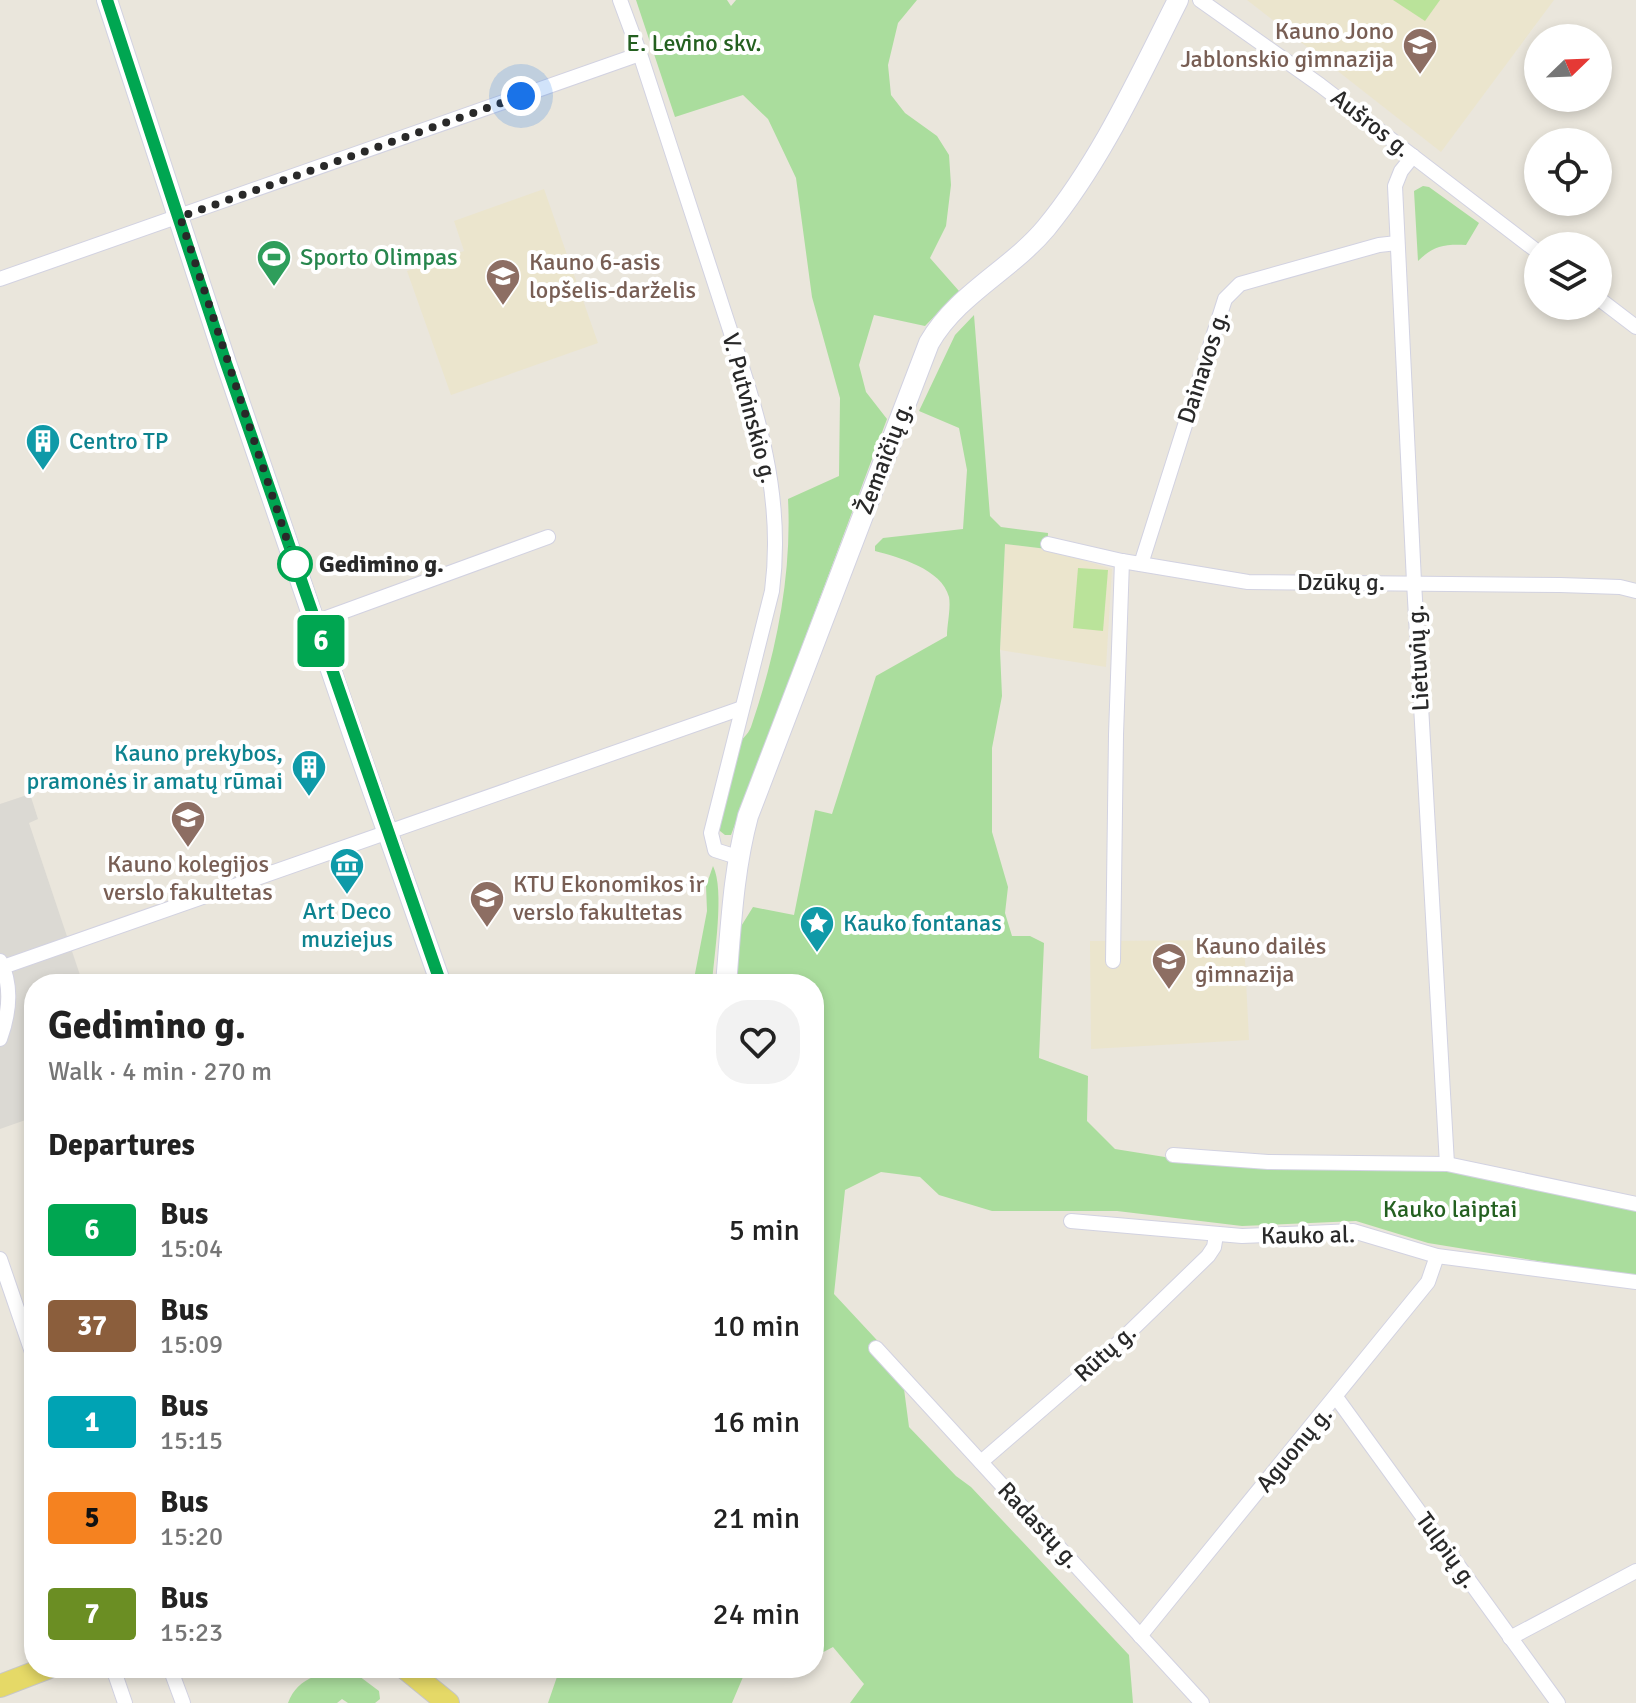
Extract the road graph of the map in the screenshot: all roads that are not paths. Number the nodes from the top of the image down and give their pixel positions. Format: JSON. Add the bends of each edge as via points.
{"nodes":[{"id":1,"x":107,"y":0,"type":"edge"},
{"id":2,"x":620,"y":0,"type":"edge"},
{"id":3,"x":1178,"y":0,"type":"edge"},
{"id":4,"x":1200,"y":0,"type":"edge"},
{"id":5,"x":640,"y":54,"type":"junction"},
{"id":6,"x":1413,"y":156,"type":"junction"},
{"id":7,"x":180,"y":217,"type":"junction"},
{"id":8,"x":1524,"y":241,"type":"edge"},
{"id":9,"x":1397,"y":243,"type":"junction"},
{"id":10,"x":0,"y":279,"type":"edge"},
{"id":11,"x":1612,"y":309,"type":"edge"},
{"id":12,"x":1636,"y":327,"type":"edge"},
{"id":13,"x":548,"y":537,"type":"dead end"},
{"id":14,"x":1048,"y":544,"type":"dead end"},
{"id":15,"x":1122,"y":561,"type":"junction"},
{"id":16,"x":1141,"y":564,"type":"junction"},
{"id":17,"x":1414,"y":582,"type":"junction"},
{"id":18,"x":1636,"y":591,"type":"edge"},
{"id":19,"x":315,"y":622,"type":"junction"},
{"id":20,"x":742,"y":708,"type":"junction"},
{"id":21,"x":388,"y":833,"type":"junction"},
{"id":22,"x":737,"y":857,"type":"junction"},
{"id":23,"x":1113,"y":961,"type":"dead end"},
{"id":24,"x":2,"y":964,"type":"edge"},
{"id":25,"x":437,"y":974,"type":"edge"},
{"id":26,"x":727,"y":974,"type":"edge"},
{"id":27,"x":0,"y":1039,"type":"edge"},
{"id":28,"x":1173,"y":1155,"type":"dead end"},
{"id":29,"x":1447,"y":1164,"type":"junction"},
{"id":30,"x":1636,"y":1204,"type":"edge"},
{"id":31,"x":1071,"y":1221,"type":"dead end"},
{"id":32,"x":1216,"y":1235,"type":"junction"},
{"id":33,"x":1437,"y":1256,"type":"junction"},
{"id":34,"x":0,"y":1259,"type":"edge"},
{"id":35,"x":1636,"y":1282,"type":"edge"},
{"id":36,"x":24,"y":1329,"type":"edge"},
{"id":37,"x":876,"y":1348,"type":"dead end"},
{"id":38,"x":1336,"y":1397,"type":"junction"},
{"id":39,"x":981,"y":1462,"type":"junction"},
{"id":40,"x":1636,"y":1571,"type":"edge"},
{"id":41,"x":1140,"y":1636,"type":"junction"},
{"id":42,"x":1510,"y":1638,"type":"junction"},
{"id":43,"x":24,"y":1677,"type":"edge"},
{"id":44,"x":116,"y":1678,"type":"edge"},
{"id":45,"x":174,"y":1678,"type":"edge"},
{"id":46,"x":417,"y":1678,"type":"edge"},
{"id":47,"x":0,"y":1686,"type":"edge"},
{"id":48,"x":125,"y":1703,"type":"edge"},
{"id":49,"x":183,"y":1703,"type":"edge"},
{"id":50,"x":448,"y":1703,"type":"edge"},
{"id":51,"x":1202,"y":1703,"type":"edge"},
{"id":52,"x":1558,"y":1703,"type":"edge"}],
"edges":[{"from":1,"to":7,"type":"street"},
{"from":2,"to":5,"type":"street","name":"V. Putvinskio g."},
{"from":3,"to":22,"type":"street","name":"Žemaičių g.","via":[[1073,193],[1043,231],[955,308],[929,343],[748,816]]},
{"from":4,"to":6,"type":"street","name":"Aušros g."},
{"from":5,"to":7,"type":"street"},
{"from":5,"to":20,"type":"street","name":"V. Putvinskio g.","via":[[768,458],[777,554]]},
{"from":6,"to":8,"type":"street","name":"Aušros g."},
{"from":6,"to":9,"type":"street","name":"Lietuvių g.","via":[[1395,186]]},
{"from":7,"to":10,"type":"street"},
{"from":7,"to":19,"type":"street"},
{"from":9,"to":16,"type":"street","name":"Dainavos g.","via":[[1232,290],[1207,352]]},
{"from":9,"to":17,"type":"street","name":"Lietuvių g."},
{"from":11,"to":12,"type":"street"},
{"from":13,"to":19,"type":"street"},
{"from":14,"to":15,"type":"street","name":"Dzūkų g."},
{"from":15,"to":16,"type":"street","name":"Dzūkų g."},
{"from":15,"to":23,"type":"street"},
{"from":16,"to":17,"type":"street","name":"Dzūkų g.","via":[[1248,582]]},
{"from":17,"to":18,"type":"street","name":"Dzūkų g."},
{"from":17,"to":29,"type":"street","name":"Lietuvių g."},
{"from":19,"to":21,"type":"street"},
{"from":20,"to":21,"type":"street"},
{"from":20,"to":22,"type":"street","name":"V. Putvinskio g.","via":[[711,833],[715,850]]},
{"from":21,"to":24,"type":"street"},
{"from":21,"to":25,"type":"street"},
{"from":22,"to":26,"type":"street","name":"Žemaičių g."},
{"from":24,"to":27,"type":"street","via":[[8,1003]]},
{"from":28,"to":29,"type":"street"},
{"from":29,"to":30,"type":"street"},
{"from":31,"to":32,"type":"street","name":"Kauko al."},
{"from":32,"to":33,"type":"street","name":"Kauko al.","via":[[1353,1231]]},
{"from":32,"to":39,"type":"street","name":"Rūtų g.","via":[[1208,1256]]},
{"from":33,"to":35,"type":"street","name":"Kauko al."},
{"from":33,"to":38,"type":"street","name":"Aguonų g.","via":[[1428,1282]]},
{"from":34,"to":36,"type":"street"},
{"from":37,"to":39,"type":"street","name":"Radastų g."},
{"from":38,"to":41,"type":"street","name":"Aguonų g."},
{"from":38,"to":42,"type":"street","name":"Tulpių g."},
{"from":39,"to":41,"type":"street","name":"Radastų g."},
{"from":40,"to":42,"type":"street"},
{"from":41,"to":51,"type":"street","name":"Radastų g."},
{"from":42,"to":52,"type":"street","name":"Tulpių g."},
{"from":43,"to":47,"type":"main road"},
{"from":44,"to":48,"type":"street"},
{"from":45,"to":49,"type":"street"},
{"from":46,"to":50,"type":"main road"}]}
